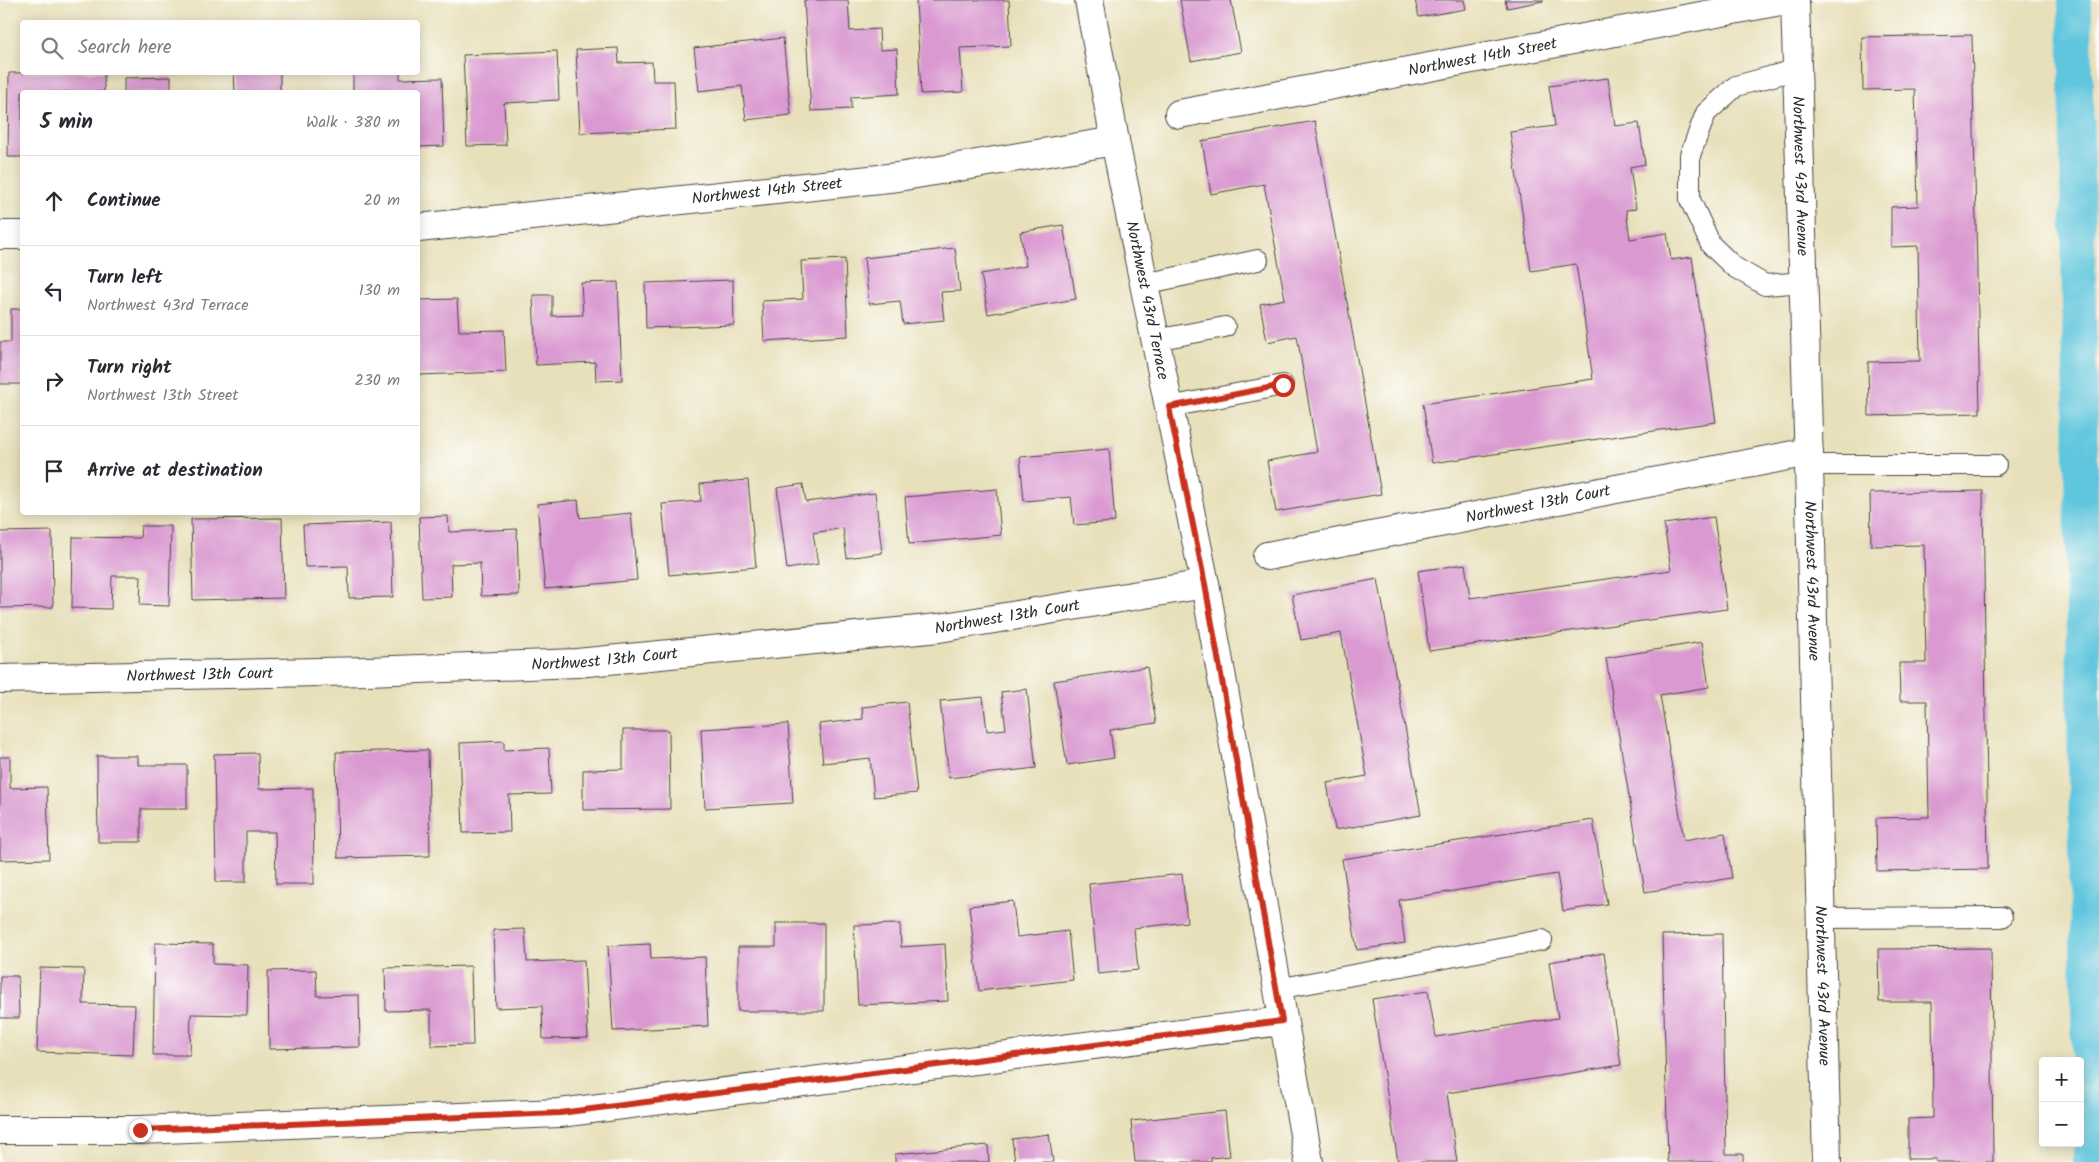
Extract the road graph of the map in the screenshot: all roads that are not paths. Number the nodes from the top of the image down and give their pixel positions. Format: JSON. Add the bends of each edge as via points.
{"nodes":[{"id":1,"x":1089,"y":0,"type":"edge"},
{"id":2,"x":1786,"y":0,"type":"edge"},
{"id":3,"x":1795,"y":0,"type":"edge"},
{"id":4,"x":1798,"y":70,"type":"junction"},
{"id":5,"x":1179,"y":114,"type":"dead end"},
{"id":6,"x":1114,"y":140,"type":"junction"},
{"id":7,"x":420,"y":228,"type":"edge"},
{"id":8,"x":0,"y":235,"type":"edge"},
{"id":9,"x":20,"y":235,"type":"edge"},
{"id":10,"x":1258,"y":260,"type":"dead end"},
{"id":11,"x":1804,"y":282,"type":"junction"},
{"id":12,"x":1144,"y":284,"type":"junction"},
{"id":13,"x":1225,"y":327,"type":"dead end"},
{"id":14,"x":1155,"y":340,"type":"junction"},
{"id":15,"x":1283,"y":385,"type":"dead end"},
{"id":16,"x":1169,"y":407,"type":"junction"},
{"id":17,"x":1809,"y":459,"type":"junction"},
{"id":18,"x":1996,"y":465,"type":"dead end"},
{"id":19,"x":1267,"y":556,"type":"dead end"},
{"id":20,"x":1205,"y":584,"type":"junction"},
{"id":21,"x":0,"y":679,"type":"edge"},
{"id":22,"x":2002,"y":917,"type":"dead end"},
{"id":23,"x":1821,"y":918,"type":"junction"},
{"id":24,"x":1542,"y":940,"type":"dead end"},
{"id":25,"x":1277,"y":990,"type":"junction"},
{"id":26,"x":1282,"y":1021,"type":"junction"},
{"id":27,"x":0,"y":1130,"type":"edge"},
{"id":28,"x":1309,"y":1162,"type":"edge"},
{"id":29,"x":1827,"y":1162,"type":"edge"}],
"edges":[{"from":1,"to":6,"type":"street","name":"Northwest 43rd Terrace"},
{"from":2,"to":5,"type":"street","name":"Northwest 14th Street"},
{"from":3,"to":4,"type":"street","name":"Northwest 43rd Avenue"},
{"from":4,"to":11,"type":"street","name":"Northwest 43rd Avenue"},
{"from":4,"to":11,"type":"lane","via":[[1736,86],[1706,113],[1690,155],[1690,200],[1711,245],[1734,268],[1765,285]]},
{"from":6,"to":7,"type":"street","name":"Northwest 14th Street","via":[[898,177]]},
{"from":6,"to":12,"type":"street","name":"Northwest 43rd Terrace"},
{"from":8,"to":9,"type":"street"},
{"from":10,"to":12,"type":"lane"},
{"from":11,"to":17,"type":"street","name":"Northwest 43rd Avenue"},
{"from":12,"to":14,"type":"street","name":"Northwest 43rd Terrace"},
{"from":13,"to":14,"type":"lane"},
{"from":14,"to":16,"type":"street","name":"Northwest 43rd Terrace"},
{"from":15,"to":16,"type":"lane"},
{"from":16,"to":20,"type":"street","name":"Northwest 43rd Terrace"},
{"from":17,"to":18,"type":"lane"},
{"from":17,"to":19,"type":"street","name":"Northwest 13th Court"},
{"from":17,"to":23,"type":"street","name":"Northwest 43rd Avenue"},
{"from":20,"to":21,"type":"street","name":"Northwest 13th Court","via":[[939,628],[577,663]]},
{"from":20,"to":25,"type":"street","name":"Northwest 43rd Terrace"},
{"from":22,"to":23,"type":"lane"},
{"from":23,"to":29,"type":"street","name":"Northwest 43rd Avenue"},
{"from":24,"to":25,"type":"lane"},
{"from":25,"to":26,"type":"street","name":"Northwest 43rd Terrace"},
{"from":26,"to":27,"type":"street","via":[[560,1113],[140,1130]]},
{"from":26,"to":28,"type":"street","name":"Northwest 43rd Terrace"}]}
